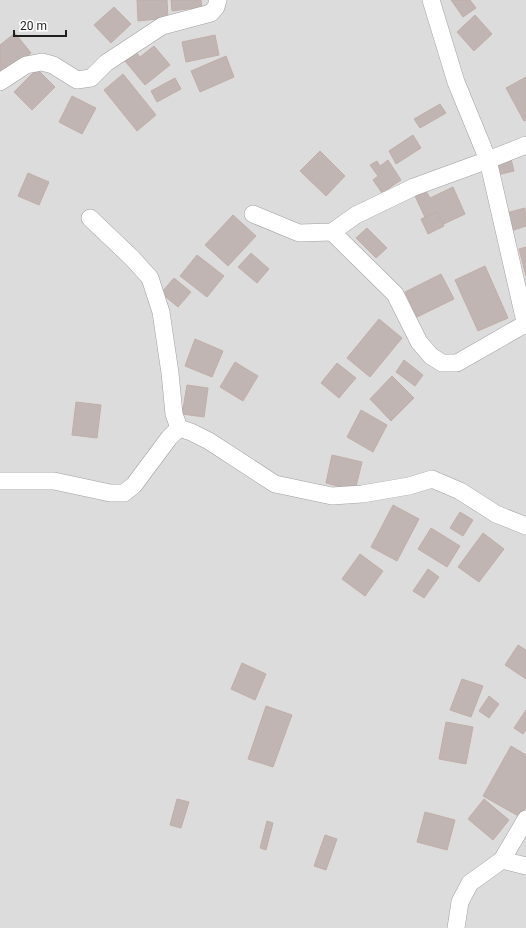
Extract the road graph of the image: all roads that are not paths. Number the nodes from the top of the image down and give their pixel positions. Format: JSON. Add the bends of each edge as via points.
{"nodes":[{"id":1,"x":218,"y":0,"type":"edge"},
{"id":2,"x":431,"y":0,"type":"edge"},
{"id":3,"x":0,"y":82,"type":"edge"},
{"id":4,"x":526,"y":145,"type":"edge"},
{"id":5,"x":488,"y":160,"type":"junction"},
{"id":6,"x":253,"y":214,"type":"dead end"},
{"id":7,"x":90,"y":218,"type":"dead end"},
{"id":8,"x":332,"y":232,"type":"junction"},
{"id":9,"x":525,"y":325,"type":"edge"},
{"id":10,"x":178,"y":428,"type":"junction"},
{"id":11,"x":0,"y":481,"type":"edge"},
{"id":12,"x":526,"y":526,"type":"edge"},
{"id":13,"x":526,"y":819,"type":"edge"},
{"id":14,"x":502,"y":860,"type":"junction"},
{"id":15,"x":526,"y":866,"type":"edge"},
{"id":16,"x":456,"y":928,"type":"edge"}],
"edges":[{"from":1,"to":3,"type":"street","via":[[211,13],[162,26],[106,63],[91,78],[77,80],[53,65],[42,62],[26,65]]},
{"from":2,"to":5,"type":"street","via":[[456,82]]},
{"from":4,"to":5,"type":"street"},
{"from":5,"to":8,"type":"street","via":[[414,187],[356,215]]},
{"from":5,"to":9,"type":"street"},
{"from":6,"to":8,"type":"street","via":[[299,233]]},
{"from":7,"to":10,"type":"street","via":[[150,278],[161,312]]},
{"from":8,"to":9,"type":"street","via":[[395,294],[419,342],[431,356],[442,362],[457,363]]},
{"from":10,"to":11,"type":"street","via":[[134,485],[124,493],[110,493],[54,481]]},
{"from":10,"to":12,"type":"street","via":[[209,441],[275,484],[332,496],[362,494],[409,486],[432,479],[460,491],[496,514]]},
{"from":13,"to":14,"type":"street"},
{"from":14,"to":15,"type":"street"},
{"from":14,"to":16,"type":"street","via":[[470,883],[460,902]]}]}
